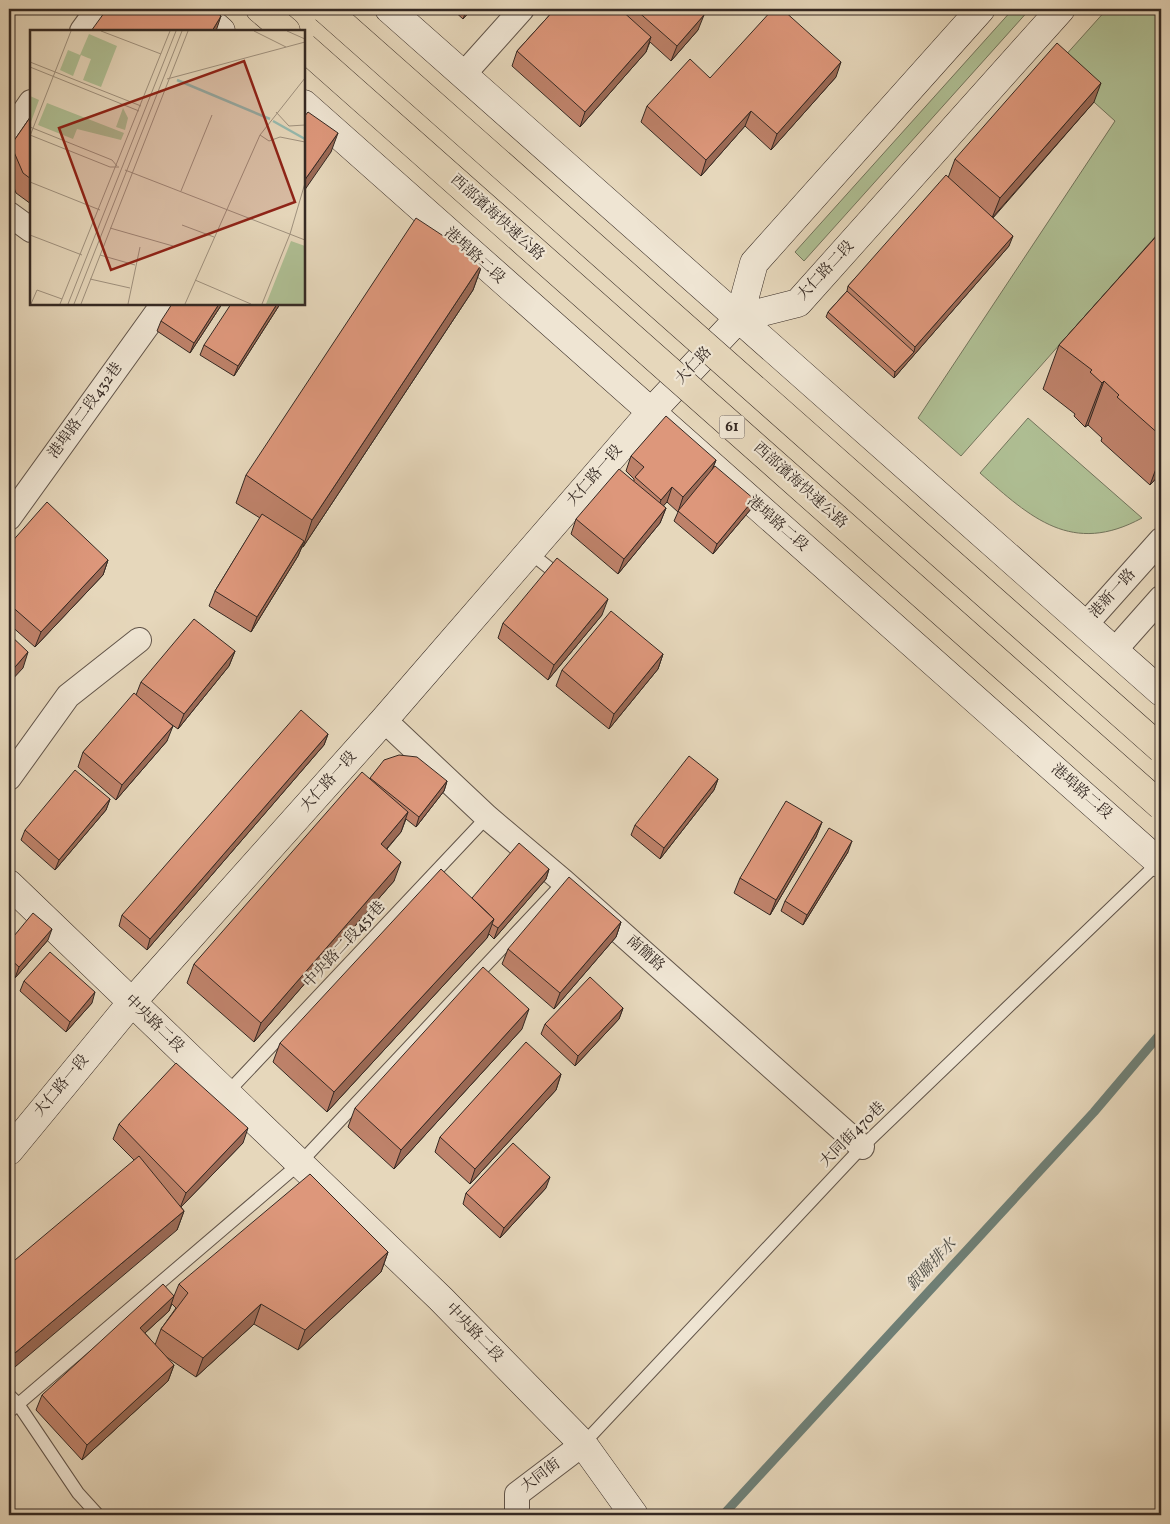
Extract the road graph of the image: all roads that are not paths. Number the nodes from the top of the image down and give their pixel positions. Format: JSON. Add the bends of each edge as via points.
{"nodes":[{"id":1,"x":98,"y":9,"type":"edge"},
{"id":2,"x":196,"y":9,"type":"edge"},
{"id":3,"x":260,"y":9,"type":"edge"},
{"id":4,"x":325,"y":9,"type":"edge"},
{"id":5,"x":388,"y":9,"type":"edge"},
{"id":6,"x":522,"y":9,"type":"edge"},
{"id":7,"x":981,"y":9,"type":"edge"},
{"id":8,"x":1061,"y":9,"type":"edge"},
{"id":9,"x":83,"y":30,"type":"edge"},
{"id":10,"x":220,"y":30,"type":"edge"},
{"id":11,"x":285,"y":30,"type":"edge"},
{"id":12,"x":305,"y":48,"type":"edge"},
{"id":13,"x":463,"y":75,"type":"junction"},
{"id":14,"x":30,"y":103,"type":"edge"},
{"id":15,"x":305,"y":107,"type":"edge"},
{"id":16,"x":9,"y":134,"type":"edge"},
{"id":17,"x":9,"y":214,"type":"edge"},
{"id":18,"x":30,"y":229,"type":"edge"},
{"id":19,"x":162,"y":305,"type":"edge"},
{"id":20,"x":738,"y":318,"type":"junction"},
{"id":21,"x":650,"y":413,"type":"junction"},
{"id":22,"x":9,"y":518,"type":"edge"},
{"id":23,"x":1161,"y":540,"type":"edge"},
{"id":24,"x":529,"y":552,"type":"junction"},
{"id":25,"x":574,"y":587,"type":"edge"},
{"id":26,"x":1161,"y":598,"type":"edge"},
{"id":27,"x":1085,"y":625,"type":"junction"},
{"id":28,"x":139,"y":640,"type":"dead end"},
{"id":29,"x":1114,"y":651,"type":"junction"},
{"id":30,"x":1161,"y":692,"type":"edge"},
{"id":31,"x":384,"y":720,"type":"junction"},
{"id":32,"x":1161,"y":750,"type":"edge"},
{"id":33,"x":9,"y":778,"type":"edge"},
{"id":34,"x":1161,"y":806,"type":"edge"},
{"id":35,"x":487,"y":817,"type":"junction"},
{"id":36,"x":1160,"y":863,"type":"edge"},
{"id":37,"x":564,"y":882,"type":"junction"},
{"id":38,"x":9,"y":884,"type":"edge"},
{"id":39,"x":132,"y":1002,"type":"junction"},
{"id":40,"x":226,"y":1094,"type":"junction"},
{"id":41,"x":862,"y":1147,"type":"junction"},
{"id":42,"x":9,"y":1152,"type":"edge"},
{"id":43,"x":299,"y":1164,"type":"junction"},
{"id":44,"x":12,"y":1404,"type":"edge"},
{"id":45,"x":583,"y":1444,"type":"junction"},
{"id":46,"x":98,"y":1515,"type":"edge"},
{"id":47,"x":517,"y":1515,"type":"edge"},
{"id":48,"x":634,"y":1515,"type":"edge"}],
"edges":[{"from":1,"to":9,"type":"street"},
{"from":2,"to":10,"type":"street"},
{"from":3,"to":11,"type":"highway"},
{"from":4,"to":32,"type":"highway","bridge":true},
{"from":5,"to":13,"type":"street"},
{"from":6,"to":13,"type":"street"},
{"from":7,"to":20,"type":"street","via":[[754,263]]},
{"from":8,"to":20,"type":"street","name":"大仁路二段","via":[[798,303]]},
{"from":12,"to":34,"type":"highway","name":"西部濱海快速公路","number":"61","bridge":true},
{"from":13,"to":20,"type":"street"},
{"from":14,"to":16,"type":"street"},
{"from":15,"to":21,"type":"street","name":"港埠路二段"},
{"from":17,"to":18,"type":"street"},
{"from":19,"to":22,"type":"street","name":"港埠路二段432巷"},
{"from":20,"to":21,"type":"street","name":"大仁路"},
{"from":20,"to":27,"type":"street"},
{"from":21,"to":24,"type":"street","name":"大仁路一段"},
{"from":21,"to":36,"type":"street","name":"港埠路二段"},
{"from":23,"to":27,"type":"street","name":"港新一路"},
{"from":24,"to":25,"type":"lane"},
{"from":24,"to":31,"type":"street","name":"大仁路一段"},
{"from":26,"to":29,"type":"street"},
{"from":27,"to":29,"type":"street"},
{"from":28,"to":33,"type":"street","via":[[68,696]]},
{"from":29,"to":30,"type":"street"},
{"from":31,"to":35,"type":"street","name":"南簡路"},
{"from":31,"to":39,"type":"street","name":"大仁路一段"},
{"from":35,"to":37,"type":"street","name":"南簡路"},
{"from":35,"to":40,"type":"lane","name":"中央路二段451巷"},
{"from":36,"to":41,"type":"lane","name":"大同街470巷"},
{"from":37,"to":41,"type":"street","name":"南簡路"},
{"from":37,"to":43,"type":"lane"},
{"from":38,"to":39,"type":"street","name":"中央路二段"},
{"from":39,"to":40,"type":"street","name":"中央路二段"},
{"from":39,"to":42,"type":"street","name":"大仁路一段"},
{"from":40,"to":43,"type":"street","name":"中央路二段"},
{"from":41,"to":45,"type":"lane","name":"大同街470巷"},
{"from":43,"to":44,"type":"lane"},
{"from":43,"to":45,"type":"street","name":"中央路二段","via":[[441,1299]]},
{"from":44,"to":46,"type":"lane"},
{"from":45,"to":47,"type":"street","name":"大同街","via":[[517,1494]]},
{"from":45,"to":48,"type":"street","name":"中央路二段"}]}
